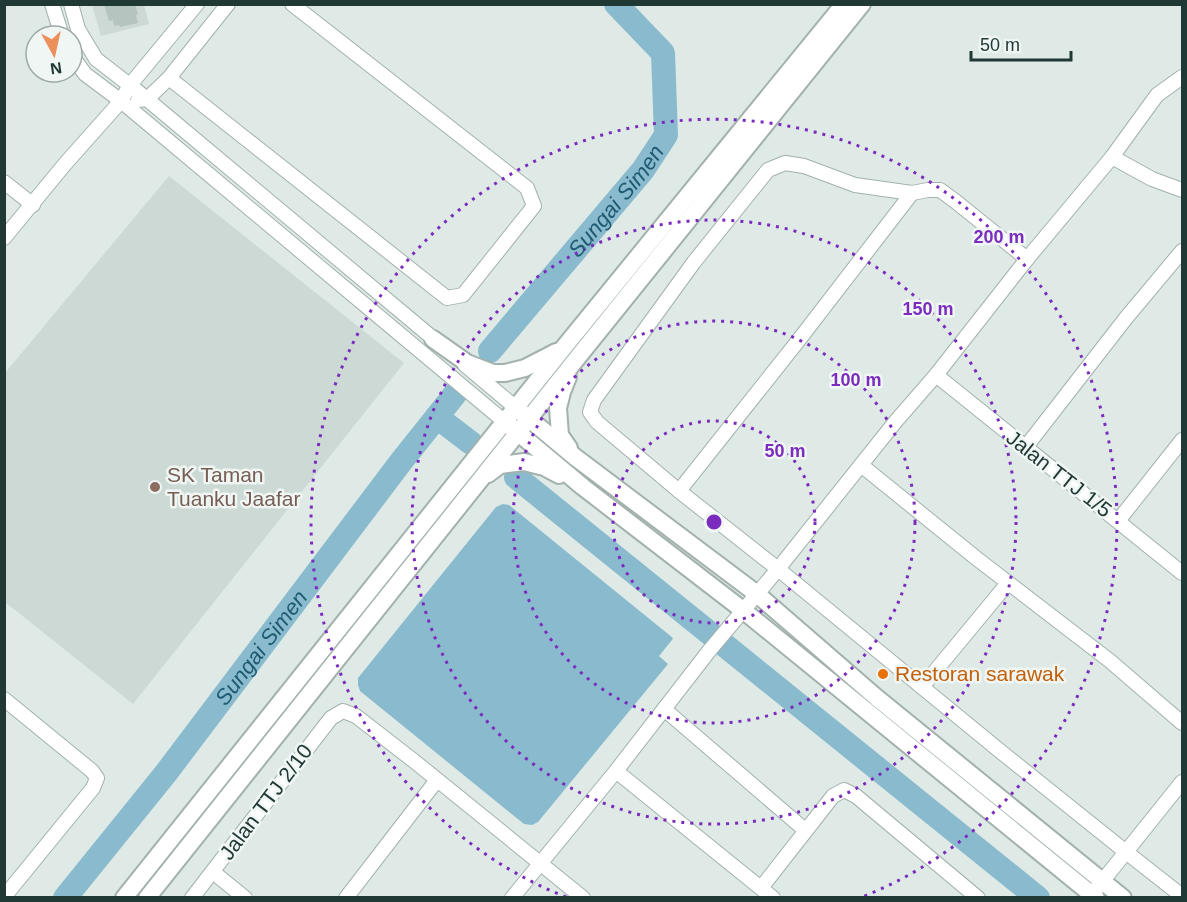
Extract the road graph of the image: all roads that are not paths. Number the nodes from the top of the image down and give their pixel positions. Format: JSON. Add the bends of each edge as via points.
{"nodes":[{"id":1,"x":52,"y":4,"type":"edge"},
{"id":2,"x":70,"y":4,"type":"edge"},
{"id":3,"x":197,"y":4,"type":"edge"},
{"id":4,"x":228,"y":4,"type":"edge"},
{"id":5,"x":291,"y":4,"type":"edge"},
{"id":6,"x":844,"y":4,"type":"edge"},
{"id":7,"x":862,"y":4,"type":"edge"},
{"id":8,"x":58,"y":24,"type":"edge"},
{"id":9,"x":84,"y":73,"type":"edge"},
{"id":10,"x":1182,"y":77,"type":"edge"},
{"id":11,"x":169,"y":78,"type":"junction"},
{"id":12,"x":130,"y":85,"type":"junction"},
{"id":13,"x":147,"y":99,"type":"junction"},
{"id":14,"x":120,"y":101,"type":"junction"},
{"id":15,"x":735,"y":151,"type":"junction"},
{"id":16,"x":1112,"y":157,"type":"junction"},
{"id":17,"x":4,"y":182,"type":"edge"},
{"id":18,"x":1182,"y":190,"type":"edge"},
{"id":19,"x":912,"y":193,"type":"junction"},
{"id":20,"x":33,"y":205,"type":"junction"},
{"id":21,"x":4,"y":238,"type":"edge"},
{"id":22,"x":1182,"y":251,"type":"edge"},
{"id":23,"x":1027,"y":259,"type":"junction"},
{"id":24,"x":433,"y":339,"type":"junction"},
{"id":25,"x":565,"y":346,"type":"junction"},
{"id":26,"x":574,"y":362,"type":"junction"},
{"id":27,"x":936,"y":375,"type":"junction"},
{"id":28,"x":523,"y":413,"type":"junction"},
{"id":29,"x":511,"y":427,"type":"junction"},
{"id":30,"x":1182,"y":440,"type":"edge"},
{"id":31,"x":1025,"y":448,"type":"junction"},
{"id":32,"x":575,"y":457,"type":"junction"},
{"id":33,"x":861,"y":465,"type":"junction"},
{"id":34,"x":479,"y":481,"type":"junction"},
{"id":35,"x":584,"y":488,"type":"junction"},
{"id":36,"x":679,"y":491,"type":"junction"},
{"id":37,"x":1118,"y":521,"type":"junction"},
{"id":38,"x":778,"y":569,"type":"junction"},
{"id":39,"x":1182,"y":573,"type":"edge"},
{"id":40,"x":1008,"y":583,"type":"junction"},
{"id":41,"x":757,"y":594,"type":"junction"},
{"id":42,"x":744,"y":611,"type":"junction"},
{"id":43,"x":922,"y":687,"type":"junction"},
{"id":44,"x":4,"y":699,"type":"edge"},
{"id":45,"x":664,"y":710,"type":"junction"},
{"id":46,"x":1182,"y":723,"type":"edge"},
{"id":47,"x":616,"y":771,"type":"junction"},
{"id":48,"x":437,"y":780,"type":"junction"},
{"id":49,"x":1182,"y":782,"type":"edge"},
{"id":50,"x":805,"y":830,"type":"junction"},
{"id":51,"x":1126,"y":852,"type":"junction"},
{"id":52,"x":541,"y":862,"type":"junction"},
{"id":53,"x":213,"y":872,"type":"junction"},
{"id":54,"x":761,"y":888,"type":"junction"},
{"id":55,"x":1095,"y":892,"type":"edge"},
{"id":56,"x":1182,"y":896,"type":"edge"},
{"id":57,"x":4,"y":897,"type":"edge"},
{"id":58,"x":124,"y":897,"type":"edge"},
{"id":59,"x":147,"y":897,"type":"edge"},
{"id":60,"x":192,"y":897,"type":"edge"},
{"id":61,"x":245,"y":897,"type":"edge"},
{"id":62,"x":346,"y":897,"type":"edge"},
{"id":63,"x":512,"y":897,"type":"edge"},
{"id":64,"x":583,"y":897,"type":"edge"},
{"id":65,"x":773,"y":897,"type":"edge"},
{"id":66,"x":978,"y":897,"type":"edge"},
{"id":67,"x":1123,"y":897,"type":"edge"}],
"edges":[{"from":1,"to":8,"type":"street"},
{"from":2,"to":12,"type":"street","via":[[78,28],[96,59]]},
{"from":3,"to":12,"type":"street"},
{"from":4,"to":11,"type":"street"},
{"from":5,"to":11,"type":"street","via":[[527,188],[534,206],[463,295],[447,298]]},
{"from":6,"to":15,"type":"street"},
{"from":7,"to":15,"type":"street"},
{"from":9,"to":14,"type":"street"},
{"from":10,"to":16,"type":"street","via":[[1157,95]]},
{"from":11,"to":13,"type":"street"},
{"from":12,"to":13,"type":"street"},
{"from":12,"to":14,"type":"street"},
{"from":13,"to":14,"type":"street"},
{"from":13,"to":24,"type":"street"},
{"from":14,"to":20,"type":"street"},
{"from":14,"to":29,"type":"street"},
{"from":15,"to":25,"type":"street"},
{"from":15,"to":26,"type":"street"},
{"from":16,"to":18,"type":"street"},
{"from":16,"to":23,"type":"street"},
{"from":17,"to":20,"type":"street"},
{"from":19,"to":23,"type":"street","via":[[940,190]]},
{"from":19,"to":36,"type":"street"},
{"from":19,"to":36,"type":"street","via":[[855,184],[785,163],[768,170],[694,262],[594,400],[590,412]]},
{"from":20,"to":21,"type":"street"},
{"from":22,"to":31,"type":"street"},
{"from":23,"to":27,"type":"street"},
{"from":24,"to":25,"type":"street","via":[[467,363],[493,373],[525,368]]},
{"from":24,"to":28,"type":"street"},
{"from":25,"to":28,"type":"street"},
{"from":26,"to":28,"type":"street"},
{"from":26,"to":32,"type":"street","via":[[558,408],[560,435]]},
{"from":27,"to":31,"type":"street","name":"Jalan TTJ 1/5"},
{"from":27,"to":33,"type":"street"},
{"from":28,"to":29,"type":"street"},
{"from":28,"to":32,"type":"street"},
{"from":29,"to":34,"type":"street"},
{"from":29,"to":35,"type":"street"},
{"from":29,"to":58,"type":"street"},
{"from":30,"to":37,"type":"street"},
{"from":31,"to":37,"type":"street","name":"Jalan TTJ 1/5"},
{"from":32,"to":41,"type":"street"},
{"from":33,"to":38,"type":"street"},
{"from":33,"to":40,"type":"street"},
{"from":34,"to":35,"type":"street","via":[[500,465],[524,462],[544,467]]},
{"from":34,"to":59,"type":"street"},
{"from":35,"to":42,"type":"street"},
{"from":36,"to":38,"type":"street"},
{"from":37,"to":39,"type":"street","name":"Jalan TTJ 1/5"},
{"from":38,"to":41,"type":"street"},
{"from":38,"to":43,"type":"street"},
{"from":40,"to":43,"type":"street"},
{"from":40,"to":46,"type":"street","via":[[1110,661]]},
{"from":41,"to":42,"type":"street"},
{"from":41,"to":55,"type":"street"},
{"from":42,"to":45,"type":"street"},
{"from":42,"to":55,"type":"street"},
{"from":43,"to":51,"type":"street"},
{"from":44,"to":57,"type":"street","via":[[97,778],[93,788]]},
{"from":45,"to":47,"type":"street"},
{"from":45,"to":50,"type":"street"},
{"from":47,"to":52,"type":"street"},
{"from":47,"to":54,"type":"street"},
{"from":48,"to":52,"type":"street"},
{"from":48,"to":53,"type":"street","name":"Jalan TTJ 2/10","via":[[356,716],[343,711],[331,718]]},
{"from":48,"to":62,"type":"street"},
{"from":49,"to":51,"type":"street"},
{"from":50,"to":54,"type":"street"},
{"from":50,"to":66,"type":"street","via":[[833,796],[844,790]]},
{"from":51,"to":55,"type":"street"},
{"from":51,"to":56,"type":"street"},
{"from":52,"to":63,"type":"street"},
{"from":52,"to":64,"type":"street"},
{"from":53,"to":60,"type":"street","name":"Jalan TTJ 2/10"},
{"from":53,"to":61,"type":"street"},
{"from":54,"to":65,"type":"street"},
{"from":55,"to":67,"type":"street"}]}
